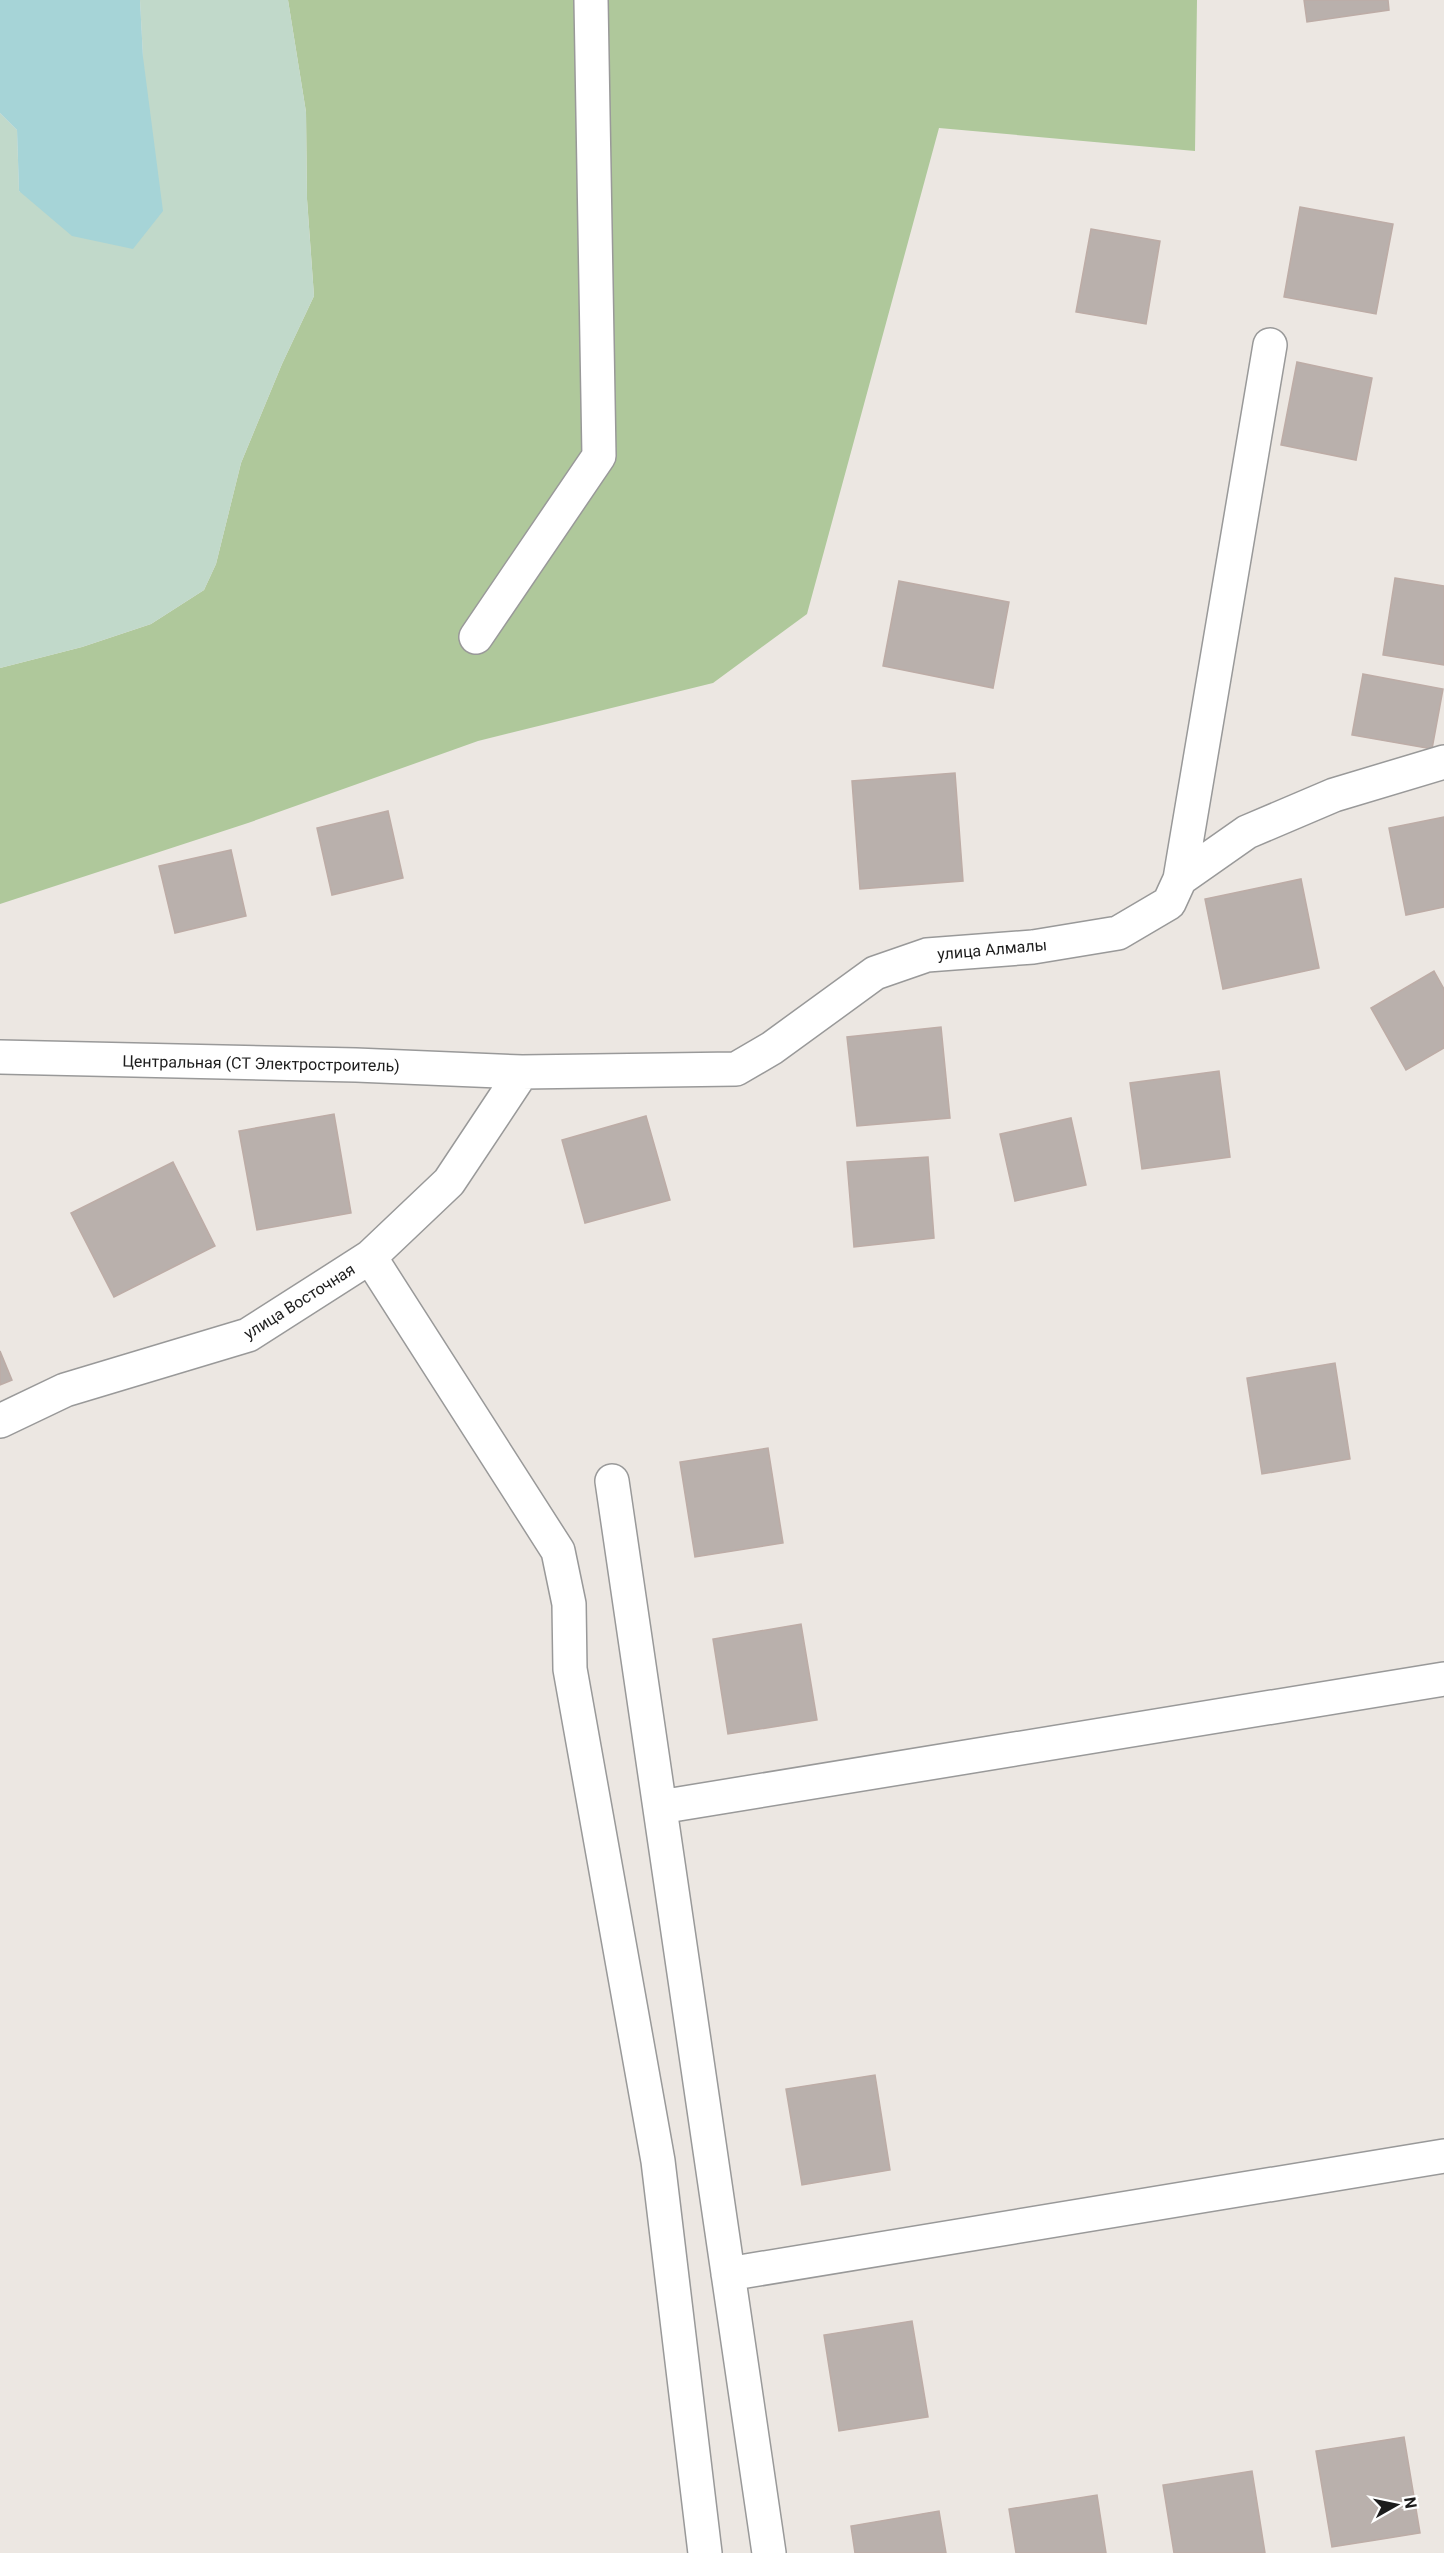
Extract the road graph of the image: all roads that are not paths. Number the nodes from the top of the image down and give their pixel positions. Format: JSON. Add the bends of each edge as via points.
{"nodes":[{"id":1,"x":591,"y":0,"type":"edge"},
{"id":2,"x":1270,"y":345,"type":"dead end"},
{"id":3,"x":476,"y":637,"type":"dead end"},
{"id":4,"x":1444,"y":762,"type":"edge"},
{"id":5,"x":1180,"y":879,"type":"junction"},
{"id":6,"x":0,"y":1058,"type":"edge"},
{"id":7,"x":522,"y":1072,"type":"junction"},
{"id":8,"x":370,"y":1257,"type":"junction"},
{"id":9,"x":0,"y":1421,"type":"edge"},
{"id":10,"x":612,"y":1481,"type":"dead end"},
{"id":11,"x":1444,"y":1679,"type":"edge"},
{"id":12,"x":660,"y":1807,"type":"junction"},
{"id":13,"x":1444,"y":2156,"type":"edge"},
{"id":14,"x":728,"y":2274,"type":"junction"},
{"id":15,"x":705,"y":2553,"type":"edge"},
{"id":16,"x":769,"y":2553,"type":"edge"}],
"edges":[{"from":1,"to":3,"type":"street","via":[[599,456]]},
{"from":2,"to":5,"type":"street"},
{"from":4,"to":5,"type":"street","name":"улица Алмалы","via":[[1334,795],[1247,832]]},
{"from":5,"to":7,"type":"street","name":"улица Алмалы","via":[[1169,903],[1118,933],[1033,947],[927,955],[875,973],[772,1048],[736,1069]]},
{"from":6,"to":7,"type":"street","name":"Центральная (СТ Электростроитель)"},
{"from":7,"to":8,"type":"street","name":"улица Восточная","via":[[449,1182]]},
{"from":8,"to":9,"type":"street","name":"улица Восточная","via":[[248,1335],[65,1390]]},
{"from":8,"to":15,"type":"street","via":[[558,1551],[569,1604],[570,1669],[658,2161]]},
{"from":10,"to":12,"type":"street"},
{"from":11,"to":12,"type":"street"},
{"from":12,"to":14,"type":"street"},
{"from":13,"to":14,"type":"street"},
{"from":14,"to":16,"type":"street"}]}
